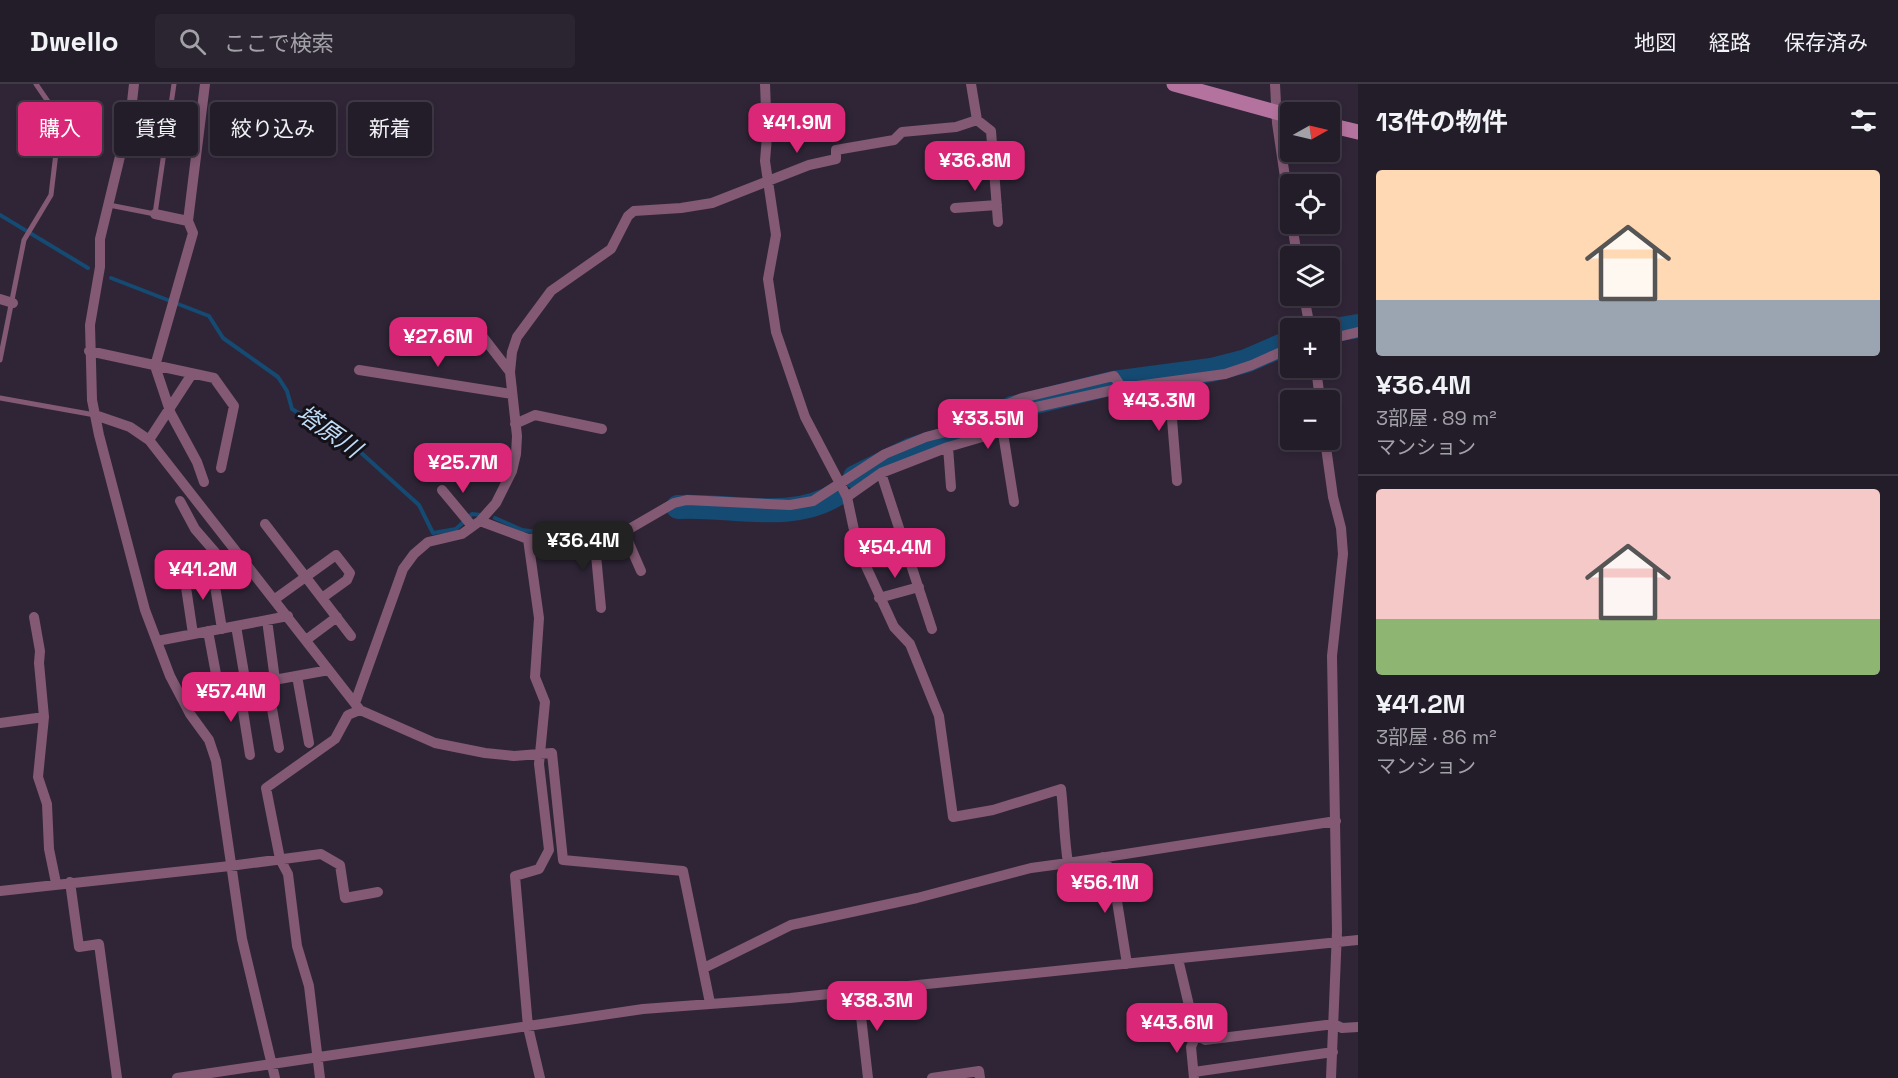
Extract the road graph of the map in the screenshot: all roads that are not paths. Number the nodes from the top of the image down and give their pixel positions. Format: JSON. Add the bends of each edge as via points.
{"nodes":[{"id":1,"x":36,"y":84,"type":"edge"},
{"id":2,"x":134,"y":84,"type":"edge"},
{"id":3,"x":174,"y":84,"type":"edge"},
{"id":4,"x":205,"y":84,"type":"edge"},
{"id":5,"x":765,"y":84,"type":"edge"},
{"id":6,"x":971,"y":84,"type":"edge"},
{"id":7,"x":1174,"y":84,"type":"edge"},
{"id":8,"x":1275,"y":84,"type":"edge"},
{"id":9,"x":1280,"y":103,"type":"edge"},
{"id":10,"x":1280,"y":114,"type":"edge"},
{"id":11,"x":977,"y":120,"type":"junction"},
{"id":12,"x":1340,"y":128,"type":"edge"},
{"id":13,"x":1358,"y":132,"type":"edge"},
{"id":14,"x":767,"y":181,"type":"junction"},
{"id":15,"x":109,"y":205,"type":"junction"},
{"id":16,"x":997,"y":205,"type":"junction"},
{"id":17,"x":955,"y":208,"type":"dead end"},
{"id":18,"x":155,"y":214,"type":"junction"},
{"id":19,"x":188,"y":221,"type":"junction"},
{"id":20,"x":998,"y":222,"type":"dead end"},
{"id":21,"x":0,"y":299,"type":"edge"},
{"id":22,"x":13,"y":303,"type":"junction"},
{"id":23,"x":1358,"y":332,"type":"edge"},
{"id":24,"x":1340,"y":336,"type":"edge"},
{"id":25,"x":483,"y":337,"type":"dead end"},
{"id":26,"x":89,"y":351,"type":"junction"},
{"id":27,"x":1280,"y":352,"type":"edge"},
{"id":28,"x":0,"y":360,"type":"edge"},
{"id":29,"x":154,"y":366,"type":"junction"},
{"id":30,"x":359,"y":370,"type":"dead end"},
{"id":31,"x":510,"y":372,"type":"junction"},
{"id":32,"x":192,"y":374,"type":"junction"},
{"id":33,"x":1169,"y":382,"type":"junction"},
{"id":34,"x":1122,"y":388,"type":"junction"},
{"id":35,"x":512,"y":394,"type":"junction"},
{"id":36,"x":0,"y":398,"type":"edge"},
{"id":37,"x":998,"y":408,"type":"junction"},
{"id":38,"x":170,"y":409,"type":"junction"},
{"id":39,"x":95,"y":415,"type":"junction"},
{"id":40,"x":1011,"y":419,"type":"junction"},
{"id":41,"x":516,"y":423,"type":"junction"},
{"id":42,"x":1002,"y":427,"type":"junction"},
{"id":43,"x":603,"y":429,"type":"dead end"},
{"id":44,"x":149,"y":440,"type":"junction"},
{"id":45,"x":948,"y":447,"type":"junction"},
{"id":46,"x":1326,"y":450,"type":"edge"},
{"id":47,"x":221,"y":468,"type":"dead end"},
{"id":48,"x":880,"y":473,"type":"junction"},
{"id":49,"x":841,"y":481,"type":"junction"},
{"id":50,"x":1177,"y":481,"type":"dead end"},
{"id":51,"x":204,"y":482,"type":"dead end"},
{"id":52,"x":951,"y":487,"type":"dead end"},
{"id":53,"x":442,"y":490,"type":"dead end"},
{"id":54,"x":847,"y":497,"type":"junction"},
{"id":55,"x":180,"y":501,"type":"dead end"},
{"id":56,"x":1014,"y":502,"type":"dead end"},
{"id":57,"x":265,"y":524,"type":"dead end"},
{"id":58,"x":474,"y":524,"type":"junction"},
{"id":59,"x":624,"y":532,"type":"junction"},
{"id":60,"x":594,"y":534,"type":"junction"},
{"id":61,"x":528,"y":539,"type":"junction"},
{"id":62,"x":221,"y":560,"type":"dead end"},
{"id":63,"x":212,"y":568,"type":"dead end"},
{"id":64,"x":641,"y":571,"type":"dead end"},
{"id":65,"x":184,"y":574,"type":"dead end"},
{"id":66,"x":306,"y":576,"type":"junction"},
{"id":67,"x":918,"y":587,"type":"junction"},
{"id":68,"x":322,"y":598,"type":"junction"},
{"id":69,"x":879,"y":598,"type":"junction"},
{"id":70,"x":275,"y":599,"type":"junction"},
{"id":71,"x":601,"y":608,"type":"dead end"},
{"id":72,"x":288,"y":616,"type":"junction"},
{"id":73,"x":34,"y":617,"type":"dead end"},
{"id":74,"x":337,"y":617,"type":"junction"},
{"id":75,"x":267,"y":620,"type":"junction"},
{"id":76,"x":236,"y":626,"type":"junction"},
{"id":77,"x":222,"y":629,"type":"junction"},
{"id":78,"x":932,"y":629,"type":"dead end"},
{"id":79,"x":208,"y":631,"type":"junction"},
{"id":80,"x":193,"y":634,"type":"junction"},
{"id":81,"x":351,"y":636,"type":"dead end"},
{"id":82,"x":306,"y":640,"type":"junction"},
{"id":83,"x":157,"y":641,"type":"junction"},
{"id":84,"x":329,"y":670,"type":"junction"},
{"id":85,"x":297,"y":676,"type":"junction"},
{"id":86,"x":271,"y":681,"type":"junction"},
{"id":87,"x":242,"y":686,"type":"junction"},
{"id":88,"x":219,"y":690,"type":"junction"},
{"id":89,"x":181,"y":697,"type":"junction"},
{"id":90,"x":358,"y":707,"type":"junction"},
{"id":91,"x":44,"y":717,"type":"junction"},
{"id":92,"x":0,"y":723,"type":"edge"},
{"id":93,"x":309,"y":743,"type":"dead end"},
{"id":94,"x":279,"y":748,"type":"dead end"},
{"id":95,"x":540,"y":753,"type":"junction"},
{"id":96,"x":250,"y":755,"type":"dead end"},
{"id":97,"x":1336,"y":821,"type":"junction"},
{"id":98,"x":1103,"y":857,"type":"junction"},
{"id":99,"x":280,"y":859,"type":"junction"},
{"id":100,"x":1068,"y":863,"type":"junction"},
{"id":101,"x":230,"y":866,"type":"junction"},
{"id":102,"x":70,"y":882,"type":"junction"},
{"id":103,"x":56,"y":883,"type":"junction"},
{"id":104,"x":0,"y":891,"type":"edge"},
{"id":105,"x":378,"y":892,"type":"dead end"},
{"id":106,"x":1358,"y":940,"type":"edge"},
{"id":107,"x":1336,"y":942,"type":"junction"},
{"id":108,"x":1178,"y":959,"type":"junction"},
{"id":109,"x":1127,"y":964,"type":"junction"},
{"id":110,"x":704,"y":968,"type":"junction"},
{"id":111,"x":858,"y":990,"type":"junction"},
{"id":112,"x":710,"y":1003,"type":"junction"},
{"id":113,"x":1334,"y":1024,"type":"junction"},
{"id":114,"x":1358,"y":1026,"type":"edge"},
{"id":115,"x":528,"y":1027,"type":"junction"},
{"id":116,"x":1196,"y":1035,"type":"junction"},
{"id":117,"x":1333,"y":1052,"type":"junction"},
{"id":118,"x":317,"y":1056,"type":"junction"},
{"id":119,"x":271,"y":1063,"type":"junction"},
{"id":120,"x":1194,"y":1075,"type":"edge"},
{"id":121,"x":117,"y":1078,"type":"edge"},
{"id":122,"x":177,"y":1078,"type":"edge"},
{"id":123,"x":275,"y":1078,"type":"edge"},
{"id":124,"x":320,"y":1078,"type":"edge"},
{"id":125,"x":540,"y":1078,"type":"edge"},
{"id":126,"x":868,"y":1078,"type":"edge"},
{"id":127,"x":932,"y":1078,"type":"edge"},
{"id":128,"x":980,"y":1078,"type":"edge"},
{"id":129,"x":1331,"y":1078,"type":"edge"}],
"edges":[{"from":1,"to":22,"type":"lane","via":[[60,119],[51,195],[24,240]]},
{"from":2,"to":15,"type":"street"},
{"from":3,"to":18,"type":"lane"},
{"from":4,"to":19,"type":"street"},
{"from":5,"to":14,"type":"street"},
{"from":6,"to":11,"type":"street"},
{"from":7,"to":10,"type":"main road"},
{"from":8,"to":9,"type":"street"},
{"from":11,"to":14,"type":"street","via":[[956,128],[902,132],[894,140],[836,150],[836,159]]},
{"from":11,"to":16,"type":"street","via":[[991,131]]},
{"from":12,"to":13,"type":"main road"},
{"from":14,"to":31,"type":"street","via":[[712,203],[634,211],[611,249],[551,291],[517,337]]},
{"from":14,"to":49,"type":"street","via":[[776,235],[768,279],[776,332],[805,417]]},
{"from":15,"to":18,"type":"lane"},
{"from":15,"to":26,"type":"street","via":[[100,239]]},
{"from":16,"to":17,"type":"street"},
{"from":16,"to":20,"type":"street"},
{"from":18,"to":19,"type":"street"},
{"from":19,"to":29,"type":"street","via":[[193,234]]},
{"from":21,"to":22,"type":"street"},
{"from":22,"to":28,"type":"lane"},
{"from":23,"to":24,"type":"street"},
{"from":25,"to":31,"type":"street"},
{"from":26,"to":29,"type":"street"},
{"from":26,"to":39,"type":"street"},
{"from":27,"to":33,"type":"street","via":[[1225,374]]},
{"from":29,"to":32,"type":"street"},
{"from":29,"to":38,"type":"street"},
{"from":30,"to":35,"type":"street"},
{"from":31,"to":35,"type":"street"},
{"from":32,"to":38,"type":"street"},
{"from":32,"to":47,"type":"street","via":[[214,378],[234,406]]},
{"from":33,"to":34,"type":"street"},
{"from":33,"to":50,"type":"street"},
{"from":34,"to":37,"type":"street","via":[[1114,376],[1022,398]]},
{"from":34,"to":40,"type":"street","via":[[1032,408]]},
{"from":35,"to":41,"type":"street"},
{"from":36,"to":39,"type":"lane"},
{"from":37,"to":40,"type":"street"},
{"from":37,"to":49,"type":"street","via":[[977,424],[926,437],[885,454]]},
{"from":38,"to":44,"type":"street"},
{"from":38,"to":51,"type":"street"},
{"from":39,"to":44,"type":"street","via":[[130,427]]},
{"from":39,"to":83,"type":"street","via":[[137,584]]},
{"from":40,"to":42,"type":"street"},
{"from":41,"to":43,"type":"street","via":[[535,415]]},
{"from":41,"to":58,"type":"street","via":[[512,471],[496,503]]},
{"from":42,"to":45,"type":"street"},
{"from":42,"to":56,"type":"street"},
{"from":44,"to":70,"type":"street"},
{"from":45,"to":48,"type":"street"},
{"from":45,"to":52,"type":"street"},
{"from":46,"to":97,"type":"street","via":[[1342,554],[1332,656]]},
{"from":48,"to":54,"type":"street"},
{"from":48,"to":67,"type":"street"},
{"from":49,"to":54,"type":"street"},
{"from":49,"to":59,"type":"street","via":[[813,501],[789,505],[687,500],[674,503]]},
{"from":53,"to":58,"type":"street"},
{"from":54,"to":69,"type":"street","via":[[858,549]]},
{"from":55,"to":62,"type":"street","via":[[195,529]]},
{"from":57,"to":66,"type":"street"},
{"from":58,"to":61,"type":"street"},
{"from":58,"to":90,"type":"street","via":[[462,534],[428,543],[403,569]]},
{"from":59,"to":60,"type":"street"},
{"from":59,"to":64,"type":"street"},
{"from":60,"to":61,"type":"street"},
{"from":60,"to":71,"type":"street"},
{"from":61,"to":95,"type":"street","via":[[539,618],[535,677],[545,702]]},
{"from":63,"to":77,"type":"street"},
{"from":65,"to":80,"type":"street"},
{"from":66,"to":68,"type":"street"},
{"from":66,"to":68,"type":"street","via":[[336,555],[350,573],[347,580]]},
{"from":66,"to":70,"type":"street"},
{"from":67,"to":69,"type":"street"},
{"from":67,"to":78,"type":"street"},
{"from":68,"to":74,"type":"street"},
{"from":69,"to":100,"type":"street","via":[[894,627],[910,644],[939,716],[953,817],[993,810],[1061,789]]},
{"from":70,"to":72,"type":"street"},
{"from":72,"to":75,"type":"street"},
{"from":72,"to":82,"type":"street"},
{"from":73,"to":91,"type":"street"},
{"from":74,"to":81,"type":"street"},
{"from":74,"to":82,"type":"street"},
{"from":75,"to":76,"type":"street"},
{"from":75,"to":86,"type":"street"},
{"from":76,"to":77,"type":"street"},
{"from":76,"to":87,"type":"street"},
{"from":77,"to":79,"type":"street"},
{"from":79,"to":80,"type":"street"},
{"from":79,"to":88,"type":"street"},
{"from":80,"to":83,"type":"street"},
{"from":82,"to":84,"type":"street"},
{"from":83,"to":89,"type":"street"},
{"from":84,"to":85,"type":"street"},
{"from":84,"to":90,"type":"street"},
{"from":85,"to":86,"type":"street"},
{"from":85,"to":93,"type":"street"},
{"from":86,"to":87,"type":"street"},
{"from":86,"to":94,"type":"street"},
{"from":87,"to":88,"type":"street"},
{"from":87,"to":96,"type":"street"},
{"from":88,"to":89,"type":"street"},
{"from":89,"to":101,"type":"street","via":[[209,740],[216,761]]},
{"from":90,"to":95,"type":"street","via":[[435,742],[485,753]]},
{"from":90,"to":99,"type":"street","via":[[348,715],[335,739],[266,788]]},
{"from":91,"to":92,"type":"street"},
{"from":91,"to":103,"type":"street","via":[[38,777],[47,804],[49,849]]},
{"from":95,"to":110,"type":"street","via":[[552,753],[563,860],[683,871]]},
{"from":95,"to":115,"type":"street","via":[[549,850],[539,869],[515,876]]},
{"from":97,"to":98,"type":"street"},
{"from":97,"to":107,"type":"street"},
{"from":98,"to":100,"type":"street"},
{"from":98,"to":109,"type":"street","via":[[1113,876]]},
{"from":99,"to":101,"type":"street"},
{"from":99,"to":105,"type":"street","via":[[321,854],[340,865],[345,898]]},
{"from":99,"to":118,"type":"street","via":[[288,874],[297,946],[309,986]]},
{"from":100,"to":110,"type":"street","via":[[1031,868],[791,925]]},
{"from":101,"to":102,"type":"street"},
{"from":101,"to":119,"type":"street","via":[[242,939]]},
{"from":102,"to":103,"type":"street"},
{"from":102,"to":121,"type":"street","via":[[79,947],[99,944]]},
{"from":103,"to":104,"type":"street"},
{"from":106,"to":107,"type":"street"},
{"from":107,"to":108,"type":"street"},
{"from":107,"to":113,"type":"street"},
{"from":108,"to":109,"type":"street"},
{"from":108,"to":116,"type":"street"},
{"from":109,"to":111,"type":"street"},
{"from":110,"to":112,"type":"street"},
{"from":111,"to":112,"type":"street"},
{"from":111,"to":126,"type":"street"},
{"from":112,"to":115,"type":"street"},
{"from":113,"to":114,"type":"street","via":[[1342,1028]]},
{"from":113,"to":116,"type":"street","via":[[1205,1040]]},
{"from":113,"to":117,"type":"street"},
{"from":115,"to":118,"type":"street"},
{"from":115,"to":125,"type":"street"},
{"from":116,"to":120,"type":"street","via":[[1191,1047]]},
{"from":117,"to":120,"type":"street"},
{"from":117,"to":129,"type":"street"},
{"from":118,"to":119,"type":"street"},
{"from":118,"to":124,"type":"street"},
{"from":119,"to":122,"type":"street"},
{"from":119,"to":123,"type":"street"},
{"from":127,"to":128,"type":"street","via":[[979,1071]]}]}
